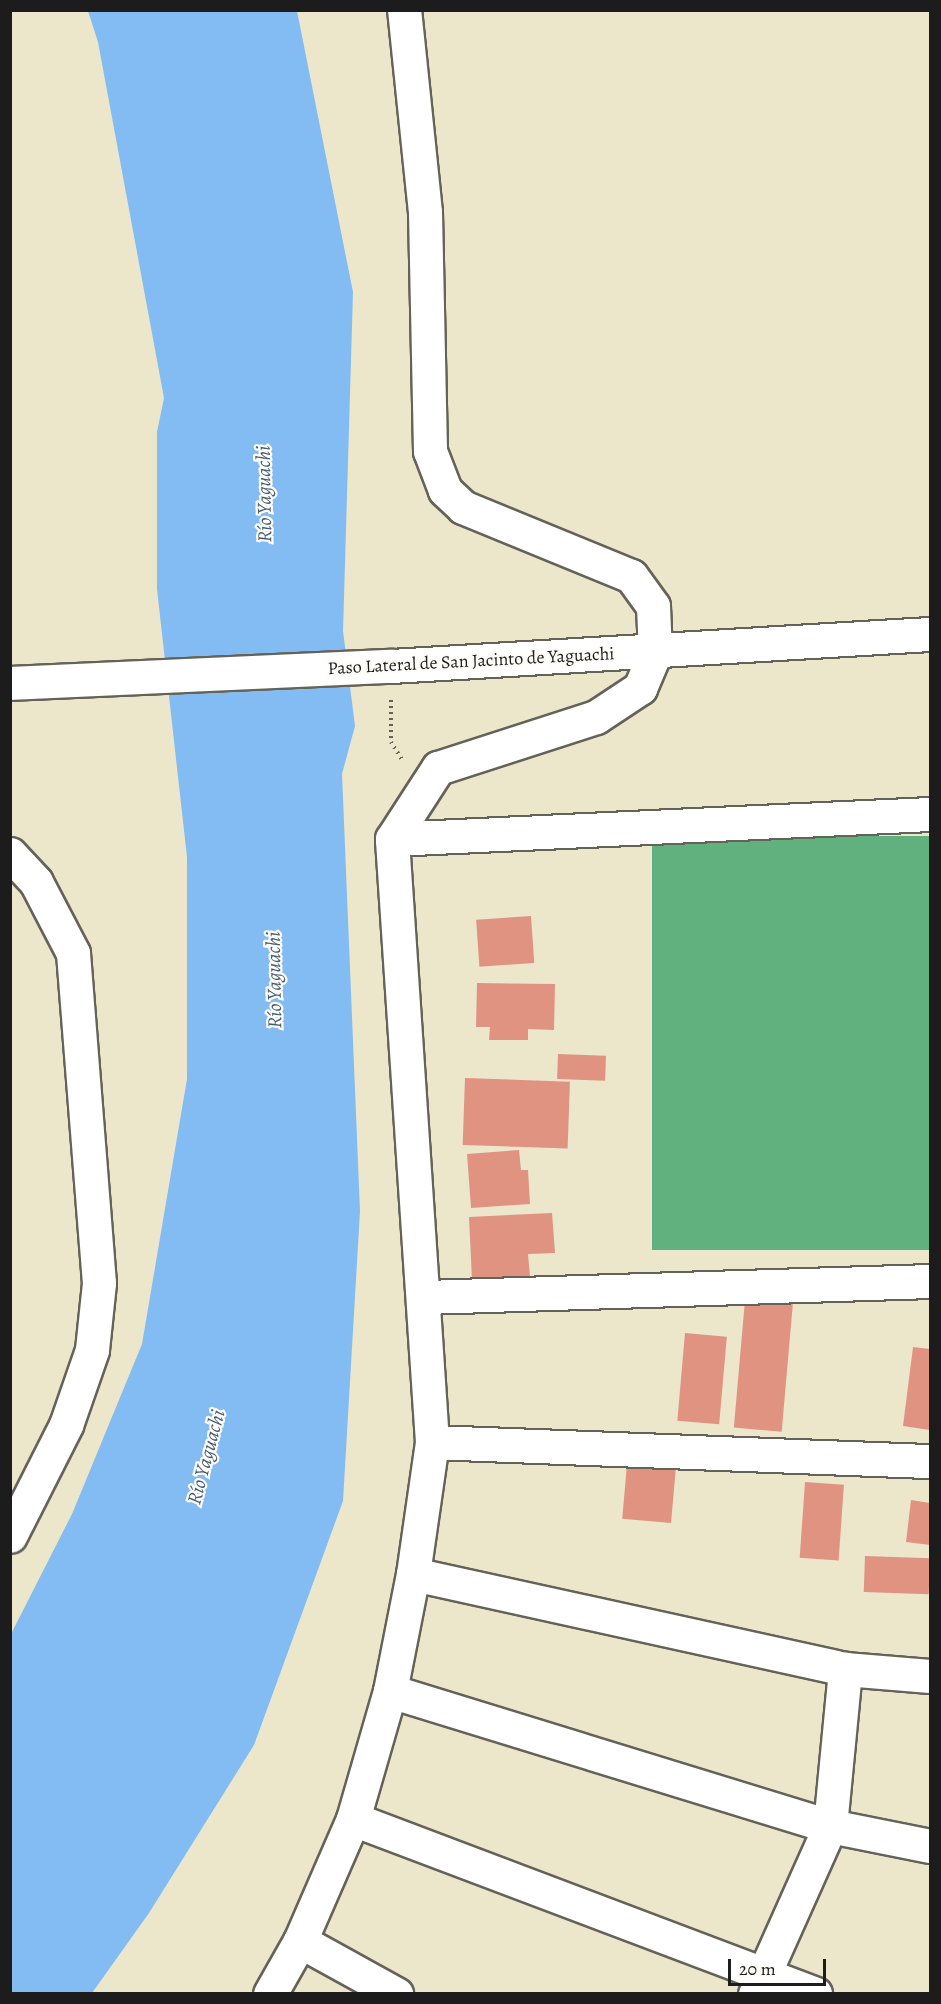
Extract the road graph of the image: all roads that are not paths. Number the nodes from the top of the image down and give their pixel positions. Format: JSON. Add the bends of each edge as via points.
{"nodes":[{"id":1,"x":404,"y":10,"type":"edge"},
{"id":2,"x":930,"y":634,"type":"edge"},
{"id":3,"x":655,"y":652,"type":"junction"},
{"id":4,"x":10,"y":683,"type":"edge"},
{"id":5,"x":930,"y":814,"type":"edge"},
{"id":6,"x":392,"y":839,"type":"junction"},
{"id":7,"x":10,"y":854,"type":"edge"},
{"id":8,"x":930,"y":1281,"type":"edge"},
{"id":9,"x":425,"y":1297,"type":"junction"},
{"id":10,"x":432,"y":1442,"type":"junction"},
{"id":11,"x":930,"y":1461,"type":"edge"},
{"id":12,"x":10,"y":1536,"type":"edge"},
{"id":13,"x":413,"y":1574,"type":"junction"},
{"id":14,"x":844,"y":1669,"type":"junction"},
{"id":15,"x":930,"y":1676,"type":"edge"},
{"id":16,"x":390,"y":1690,"type":"junction"},
{"id":17,"x":353,"y":1819,"type":"junction"},
{"id":18,"x":830,"y":1826,"type":"junction"},
{"id":19,"x":930,"y":1846,"type":"edge"},
{"id":20,"x":300,"y":1941,"type":"junction"},
{"id":21,"x":758,"y":1985,"type":"edge"},
{"id":22,"x":270,"y":1994,"type":"edge"},
{"id":23,"x":396,"y":1994,"type":"edge"},
{"id":24,"x":815,"y":1994,"type":"edge"}],
"edges":[{"from":1,"to":3,"type":"street","via":[[425,212],[430,451],[446,490],[463,507],[631,576],[653,606]]},
{"from":2,"to":3,"type":"street","name":"Paso Lateral de San Jacinto de Yaguachi"},
{"from":3,"to":4,"type":"street","name":"Paso Lateral de San Jacinto de Yaguachi"},
{"from":3,"to":6,"type":"street","via":[[640,688],[596,717],[438,768]]},
{"from":5,"to":6,"type":"street"},
{"from":6,"to":9,"type":"street"},
{"from":7,"to":12,"type":"street","via":[[36,882],[73,953],[99,1283],[92,1350],[66,1425]]},
{"from":8,"to":9,"type":"street"},
{"from":9,"to":10,"type":"street"},
{"from":10,"to":11,"type":"street"},
{"from":10,"to":13,"type":"street"},
{"from":13,"to":14,"type":"street"},
{"from":13,"to":16,"type":"street"},
{"from":14,"to":15,"type":"street"},
{"from":14,"to":18,"type":"street"},
{"from":16,"to":17,"type":"street"},
{"from":16,"to":18,"type":"street"},
{"from":17,"to":20,"type":"street"},
{"from":17,"to":21,"type":"street"},
{"from":18,"to":19,"type":"street"},
{"from":18,"to":21,"type":"street"},
{"from":20,"to":22,"type":"street"},
{"from":20,"to":23,"type":"street"},
{"from":21,"to":24,"type":"street"}]}
